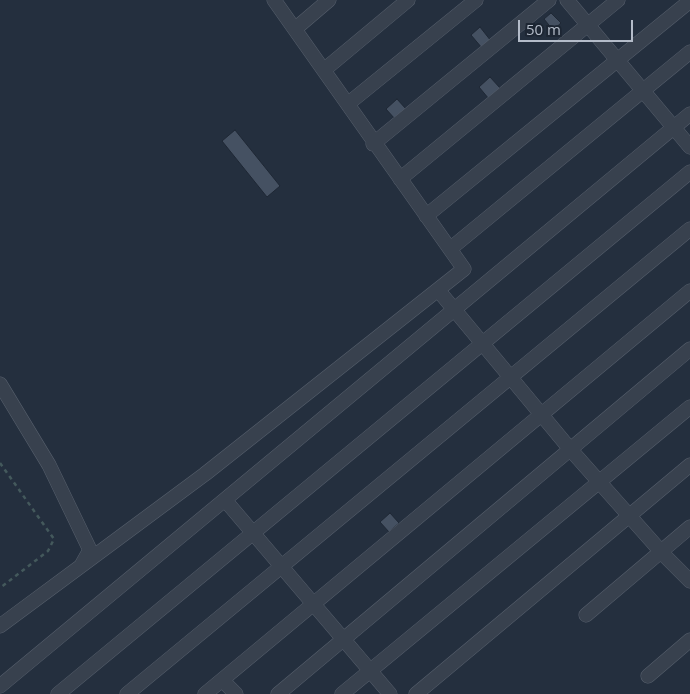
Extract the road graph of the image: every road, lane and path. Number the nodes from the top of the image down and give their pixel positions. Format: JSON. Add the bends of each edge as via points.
{"nodes":[{"id":1,"x":274,"y":0,"type":"edge"},
{"id":2,"x":329,"y":0,"type":"edge"},
{"id":3,"x":408,"y":0,"type":"edge"},
{"id":4,"x":476,"y":0,"type":"edge"},
{"id":5,"x":549,"y":0,"type":"edge"},
{"id":6,"x":567,"y":0,"type":"edge"},
{"id":7,"x":618,"y":0,"type":"edge"},
{"id":8,"x":690,"y":1,"type":"edge"},
{"id":9,"x":588,"y":25,"type":"junction"},
{"id":10,"x":295,"y":29,"type":"junction"},
{"id":11,"x":690,"y":52,"type":"edge"},
{"id":12,"x":618,"y":61,"type":"junction"},
{"id":13,"x":324,"y":70,"type":"junction"},
{"id":14,"x":643,"y":91,"type":"junction"},
{"id":15,"x":349,"y":103,"type":"junction"},
{"id":16,"x":690,"y":114,"type":"edge"},
{"id":17,"x":674,"y":128,"type":"junction"},
{"id":18,"x":374,"y":143,"type":"junction"},
{"id":19,"x":690,"y":147,"type":"edge"},
{"id":20,"x":690,"y":172,"type":"edge"},
{"id":21,"x":400,"y":179,"type":"junction"},
{"id":22,"x":426,"y":216,"type":"junction"},
{"id":23,"x":690,"y":229,"type":"edge"},
{"id":24,"x":450,"y":249,"type":"junction"},
{"id":25,"x":438,"y":290,"type":"junction"},
{"id":26,"x":690,"y":292,"type":"edge"},
{"id":27,"x":454,"y":310,"type":"junction"},
{"id":28,"x":482,"y":343,"type":"junction"},
{"id":29,"x":690,"y":348,"type":"edge"},
{"id":30,"x":510,"y":377,"type":"junction"},
{"id":31,"x":0,"y":384,"type":"edge"},
{"id":32,"x":690,"y":407,"type":"edge"},
{"id":33,"x":542,"y":415,"type":"junction"},
{"id":34,"x":570,"y":449,"type":"junction"},
{"id":35,"x":0,"y":463,"type":"edge"},
{"id":36,"x":690,"y":464,"type":"edge"},
{"id":37,"x":600,"y":481,"type":"junction"},
{"id":38,"x":225,"y":500,"type":"junction"},
{"id":39,"x":629,"y":516,"type":"junction"},
{"id":40,"x":690,"y":527,"type":"edge"},
{"id":41,"x":252,"y":533,"type":"junction"},
{"id":42,"x":661,"y":552,"type":"junction"},
{"id":43,"x":81,"y":566,"type":"junction"},
{"id":44,"x":282,"y":568,"type":"junction"},
{"id":45,"x":690,"y":581,"type":"edge"},
{"id":46,"x":0,"y":588,"type":"edge"},
{"id":47,"x":313,"y":604,"type":"junction"},
{"id":48,"x":586,"y":615,"type":"dead end"},
{"id":49,"x":0,"y":626,"type":"edge"},
{"id":50,"x":343,"y":639,"type":"junction"},
{"id":51,"x":690,"y":640,"type":"edge"},
{"id":52,"x":370,"y":671,"type":"junction"},
{"id":53,"x":648,"y":676,"type":"dead end"},
{"id":54,"x":222,"y":680,"type":"junction"},
{"id":55,"x":0,"y":686,"type":"edge"},
{"id":56,"x":58,"y":694,"type":"edge"},
{"id":57,"x":127,"y":694,"type":"edge"},
{"id":58,"x":205,"y":694,"type":"edge"},
{"id":59,"x":236,"y":694,"type":"edge"},
{"id":60,"x":278,"y":694,"type":"edge"},
{"id":61,"x":342,"y":694,"type":"edge"},
{"id":62,"x":390,"y":694,"type":"edge"},
{"id":63,"x":416,"y":694,"type":"edge"}],
"edges":[{"from":1,"to":10,"type":"street"},
{"from":2,"to":10,"type":"street"},
{"from":3,"to":13,"type":"street"},
{"from":4,"to":15,"type":"street"},
{"from":5,"to":18,"type":"street"},
{"from":6,"to":9,"type":"street"},
{"from":7,"to":9,"type":"street"},
{"from":8,"to":12,"type":"street"},
{"from":9,"to":12,"type":"street"},
{"from":9,"to":21,"type":"street"},
{"from":10,"to":13,"type":"street"},
{"from":11,"to":14,"type":"street"},
{"from":12,"to":14,"type":"street"},
{"from":12,"to":22,"type":"street"},
{"from":13,"to":15,"type":"street"},
{"from":14,"to":17,"type":"street"},
{"from":14,"to":24,"type":"street"},
{"from":15,"to":18,"type":"street"},
{"from":16,"to":17,"type":"street"},
{"from":17,"to":19,"type":"street"},
{"from":17,"to":27,"type":"street"},
{"from":18,"to":21,"type":"street"},
{"from":20,"to":28,"type":"street"},
{"from":21,"to":22,"type":"street"},
{"from":22,"to":24,"type":"street"},
{"from":23,"to":30,"type":"street"},
{"from":24,"to":25,"type":"street","via":[[464,269]]},
{"from":25,"to":27,"type":"street"},
{"from":25,"to":43,"type":"street","via":[[205,474]]},
{"from":26,"to":33,"type":"street"},
{"from":27,"to":28,"type":"street"},
{"from":27,"to":38,"type":"street"},
{"from":28,"to":30,"type":"street"},
{"from":28,"to":41,"type":"street"},
{"from":29,"to":34,"type":"street"},
{"from":30,"to":33,"type":"street"},
{"from":30,"to":44,"type":"street"},
{"from":31,"to":43,"type":"street","via":[[49,465],[90,550]]},
{"from":32,"to":37,"type":"street"},
{"from":33,"to":34,"type":"street"},
{"from":33,"to":47,"type":"street"},
{"from":34,"to":37,"type":"street"},
{"from":34,"to":50,"type":"street"},
{"from":35,"to":46,"type":"path","via":[[54,539],[48,551]]},
{"from":36,"to":39,"type":"street"},
{"from":37,"to":39,"type":"street"},
{"from":37,"to":52,"type":"street"},
{"from":38,"to":41,"type":"street"},
{"from":38,"to":55,"type":"street"},
{"from":39,"to":42,"type":"street"},
{"from":39,"to":63,"type":"street"},
{"from":40,"to":42,"type":"street"},
{"from":41,"to":44,"type":"street"},
{"from":41,"to":56,"type":"street"},
{"from":42,"to":45,"type":"street"},
{"from":42,"to":48,"type":"street"},
{"from":43,"to":49,"type":"street"},
{"from":44,"to":47,"type":"street"},
{"from":44,"to":57,"type":"street"},
{"from":47,"to":50,"type":"street"},
{"from":47,"to":54,"type":"street"},
{"from":50,"to":52,"type":"street"},
{"from":50,"to":60,"type":"street"},
{"from":51,"to":53,"type":"street"},
{"from":52,"to":61,"type":"street"},
{"from":52,"to":62,"type":"street"},
{"from":54,"to":58,"type":"street"},
{"from":54,"to":59,"type":"street"}]}
